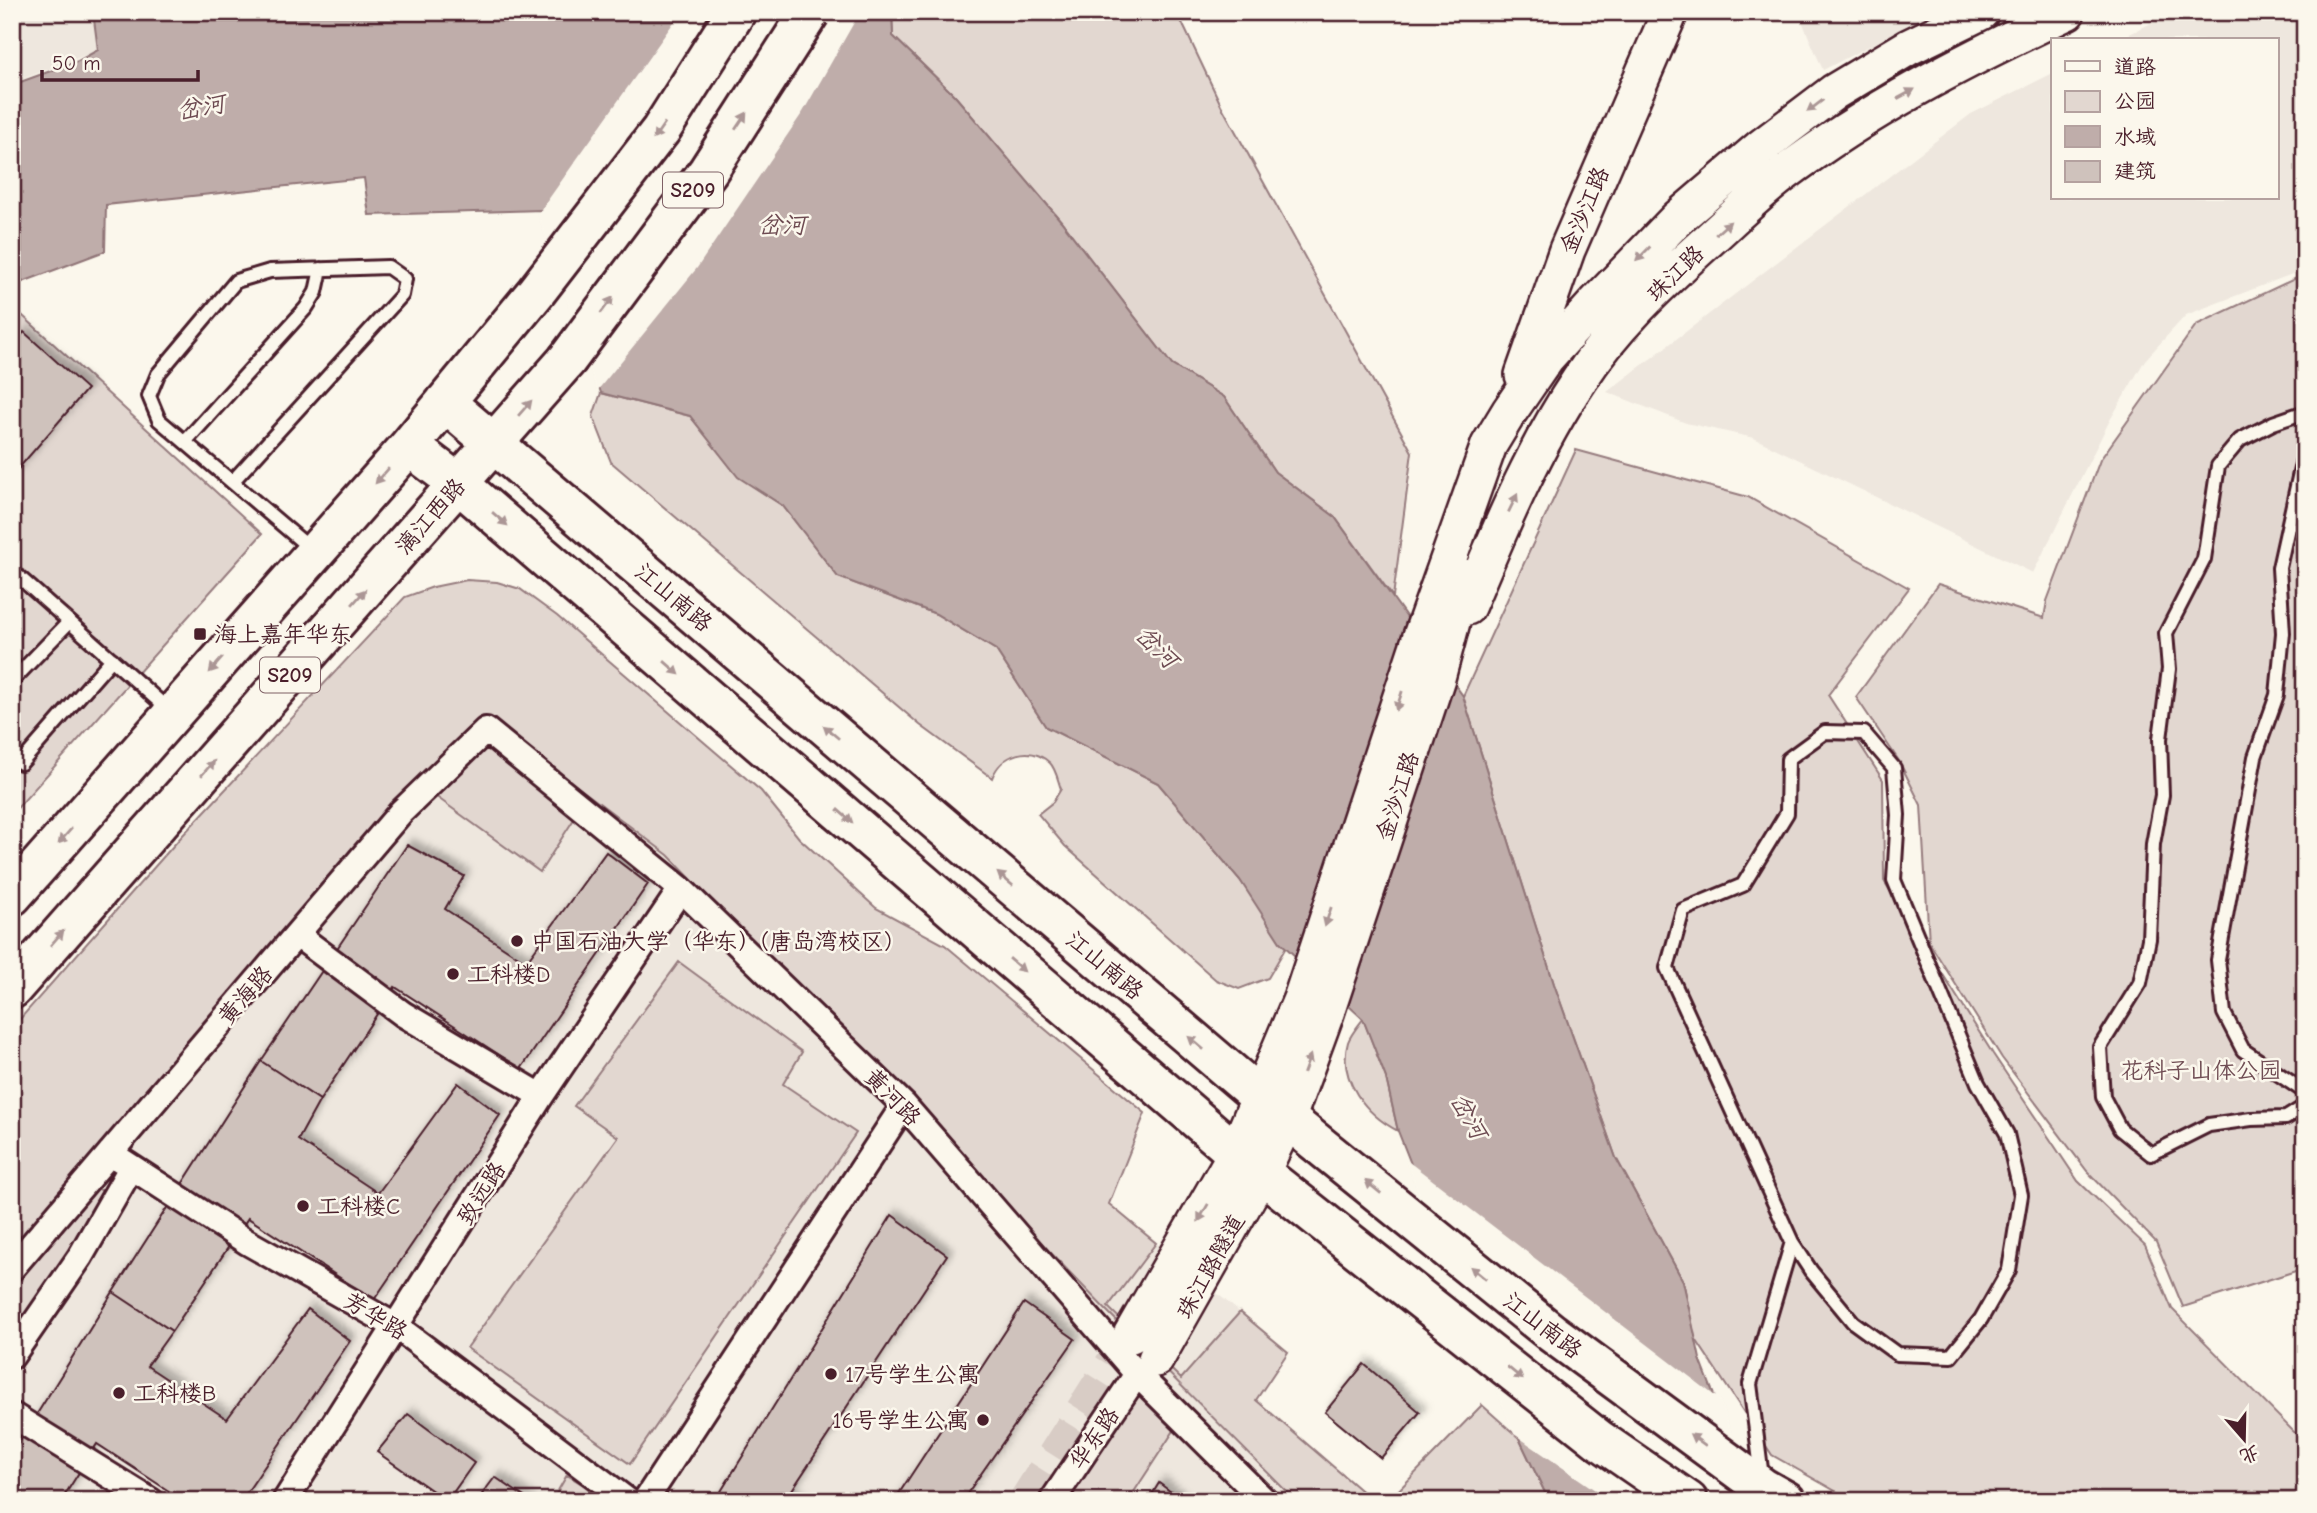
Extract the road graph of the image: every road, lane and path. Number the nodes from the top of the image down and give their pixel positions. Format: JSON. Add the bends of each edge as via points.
{"nodes":[{"id":1,"x":736,"y":12,"type":"edge"},
{"id":2,"x":810,"y":12,"type":"edge"},
{"id":3,"x":1670,"y":12,"type":"edge"},
{"id":4,"x":1981,"y":12,"type":"edge"},
{"id":5,"x":2067,"y":12,"type":"edge"},
{"id":6,"x":321,"y":269,"type":"junction"},
{"id":7,"x":445,"y":402,"type":"junction"},
{"id":8,"x":1509,"y":412,"type":"junction"},
{"id":9,"x":2305,"y":412,"type":"edge"},
{"id":10,"x":1549,"y":430,"type":"junction"},
{"id":11,"x":185,"y":442,"type":"junction"},
{"id":12,"x":494,"y":444,"type":"junction"},
{"id":13,"x":409,"y":446,"type":"junction"},
{"id":14,"x":2305,"y":450,"type":"edge"},
{"id":15,"x":232,"y":482,"type":"junction"},
{"id":16,"x":459,"y":484,"type":"junction"},
{"id":17,"x":315,"y":553,"type":"junction"},
{"id":18,"x":12,"y":586,"type":"edge"},
{"id":19,"x":69,"y":622,"type":"junction"},
{"id":20,"x":112,"y":659,"type":"junction"},
{"id":21,"x":1437,"y":678,"type":"junction"},
{"id":22,"x":12,"y":681,"type":"edge"},
{"id":23,"x":173,"y":714,"type":"junction"},
{"id":24,"x":486,"y":730,"type":"joint"},
{"id":25,"x":21,"y":764,"type":"dead end"},
{"id":26,"x":15,"y":887,"type":"edge"},
{"id":27,"x":681,"y":889,"type":"junction"},
{"id":28,"x":297,"y":935,"type":"junction"},
{"id":29,"x":12,"y":989,"type":"edge"},
{"id":30,"x":1313,"y":1007,"type":"junction"},
{"id":31,"x":2305,"y":1092,"type":"edge"},
{"id":32,"x":541,"y":1096,"type":"junction"},
{"id":33,"x":904,"y":1105,"type":"junction"},
{"id":34,"x":2305,"y":1106,"type":"edge"},
{"id":35,"x":1274,"y":1107,"type":"junction"},
{"id":36,"x":110,"y":1153,"type":"junction"},
{"id":37,"x":1249,"y":1163,"type":"junction"},
{"id":38,"x":131,"y":1168,"type":"junction"},
{"id":39,"x":1791,"y":1241,"type":"junction"},
{"id":40,"x":12,"y":1268,"type":"edge"},
{"id":41,"x":397,"y":1327,"type":"junction"},
{"id":42,"x":12,"y":1356,"type":"edge"},
{"id":43,"x":1141,"y":1356,"type":"junction"},
{"id":44,"x":12,"y":1415,"type":"edge"},
{"id":45,"x":1768,"y":1490,"type":"edge"},
{"id":46,"x":151,"y":1501,"type":"edge"},
{"id":47,"x":285,"y":1501,"type":"edge"},
{"id":48,"x":628,"y":1501,"type":"edge"},
{"id":49,"x":645,"y":1501,"type":"edge"},
{"id":50,"x":1052,"y":1501,"type":"edge"},
{"id":51,"x":1265,"y":1501,"type":"edge"},
{"id":52,"x":1688,"y":1501,"type":"edge"}],
"edges":[{"from":1,"to":7,"type":"main road","number":"S209","one_way":true,"via":[[661,130]]},
{"from":12,"to":2,"type":"main road","name":"漓江西路","number":"S209","one_way":true,"bridge":true,"via":[[567,360],[708,171]]},
{"from":3,"to":8,"type":"main road","name":"金沙江路","via":[[1567,250]]},
{"from":4,"to":8,"type":"main road","name":"珠江路","one_way":true,"via":[[1909,47],[1834,92],[1760,148],[1678,218],[1595,303],[1546,358]]},
{"from":10,"to":5,"type":"main road","name":"珠江路","one_way":true,"via":[[1617,329],[1780,177],[1878,109]]},
{"from":6,"to":11,"type":"lane","via":[[316,292],[306,308]]},
{"from":6,"to":11,"type":"lane","via":[[270,271],[236,281],[158,374],[149,396],[159,420]]},
{"from":6,"to":15,"type":"lane","via":[[388,267],[405,279],[402,295]]},
{"from":7,"to":12,"type":"main road","name":"江山南路"},
{"from":7,"to":13,"type":"main road","number":"S209"},
{"from":8,"to":10,"type":"main road"},
{"from":8,"to":21,"type":"main road","name":"金沙江路"},
{"from":8,"to":30,"type":"main road","name":"金沙江路","one_way":true,"via":[[1489,446],[1421,636]]},
{"from":9,"to":34,"type":"lane","via":[[2240,440],[2218,466],[2204,559],[2165,633],[2169,669],[2160,739],[2162,795],[2153,844],[2143,972],[2100,1047],[2103,1097],[2120,1129],[2151,1154],[2209,1125],[2286,1118]]},
{"from":21,"to":10,"type":"main road","name":"珠江路","one_way":true},
{"from":11,"to":15,"type":"lane"},
{"from":12,"to":16,"type":"main road","name":"漓江西路","number":"S209"},
{"from":35,"to":12,"type":"main road","name":"江山南路","one_way":true},
{"from":13,"to":16,"type":"main road"},
{"from":13,"to":17,"type":"main road","number":"S209","one_way":true},
{"from":14,"to":31,"type":"lane","via":[[2280,568],[2283,633],[2277,695],[2255,757],[2218,960],[2224,1013],[2242,1050]]},
{"from":15,"to":17,"type":"lane"},
{"from":29,"to":16,"type":"main road","name":"漓江西路","number":"S209","one_way":true},
{"from":16,"to":37,"type":"main road","one_way":true},
{"from":17,"to":23,"type":"main road","number":"S209","one_way":true},
{"from":18,"to":19,"type":"lane","via":[[19,577]]},
{"from":19,"to":20,"type":"lane"},
{"from":19,"to":22,"type":"lane"},
{"from":20,"to":23,"type":"lane"},
{"from":20,"to":25,"type":"lane"},
{"from":21,"to":30,"type":"main road","name":"金沙江路"},
{"from":23,"to":26,"type":"main road","number":"S209","one_way":true},
{"from":24,"to":27,"type":"street","name":"黄河路"},
{"from":24,"to":28,"type":"street","name":"黄海路","via":[[401,812]]},
{"from":27,"to":32,"type":"street","name":"致远路"},
{"from":27,"to":33,"type":"street","name":"黄河路"},
{"from":28,"to":32,"type":"street","via":[[403,1014]]},
{"from":28,"to":36,"type":"street","name":"黄海路"},
{"from":30,"to":35,"type":"main road","name":"金沙江路"},
{"from":32,"to":41,"type":"street","name":"致远路"},
{"from":33,"to":43,"type":"street","name":"黄河路"},
{"from":33,"to":49,"type":"street"},
{"from":35,"to":37,"type":"main road","name":"金沙江路"},
{"from":45,"to":35,"type":"main road","name":"江山南路","one_way":true,"via":[[1552,1334]]},
{"from":36,"to":38,"type":"street","name":"芳华路"},
{"from":36,"to":40,"type":"street","name":"黄海路"},
{"from":37,"to":43,"type":"main road","name":"珠江路隧道"},
{"from":37,"to":52,"type":"main road","one_way":true,"via":[[1598,1439]]},
{"from":38,"to":41,"type":"street","name":"芳华路","via":[[247,1242]]},
{"from":38,"to":42,"type":"street","via":[[80,1256]]},
{"from":39,"to":39,"type":"lane","via":[[1667,968],[1682,910],[1743,885],[1787,813],[1788,759],[1825,732],[1864,733],[1894,768],[1898,815],[1894,880],[1978,1083],[2007,1135],[2021,1195],[2009,1270],[1981,1319],[1951,1356],[1897,1354],[1853,1322]]},
{"from":39,"to":45,"type":"lane","via":[[1750,1384]]},
{"from":41,"to":47,"type":"street","name":"致远路"},
{"from":41,"to":48,"type":"street","name":"芳华路"},
{"from":43,"to":50,"type":"street","name":"华东路"},
{"from":43,"to":51,"type":"street","name":"黄河路"},
{"from":44,"to":46,"type":"street"}]}
